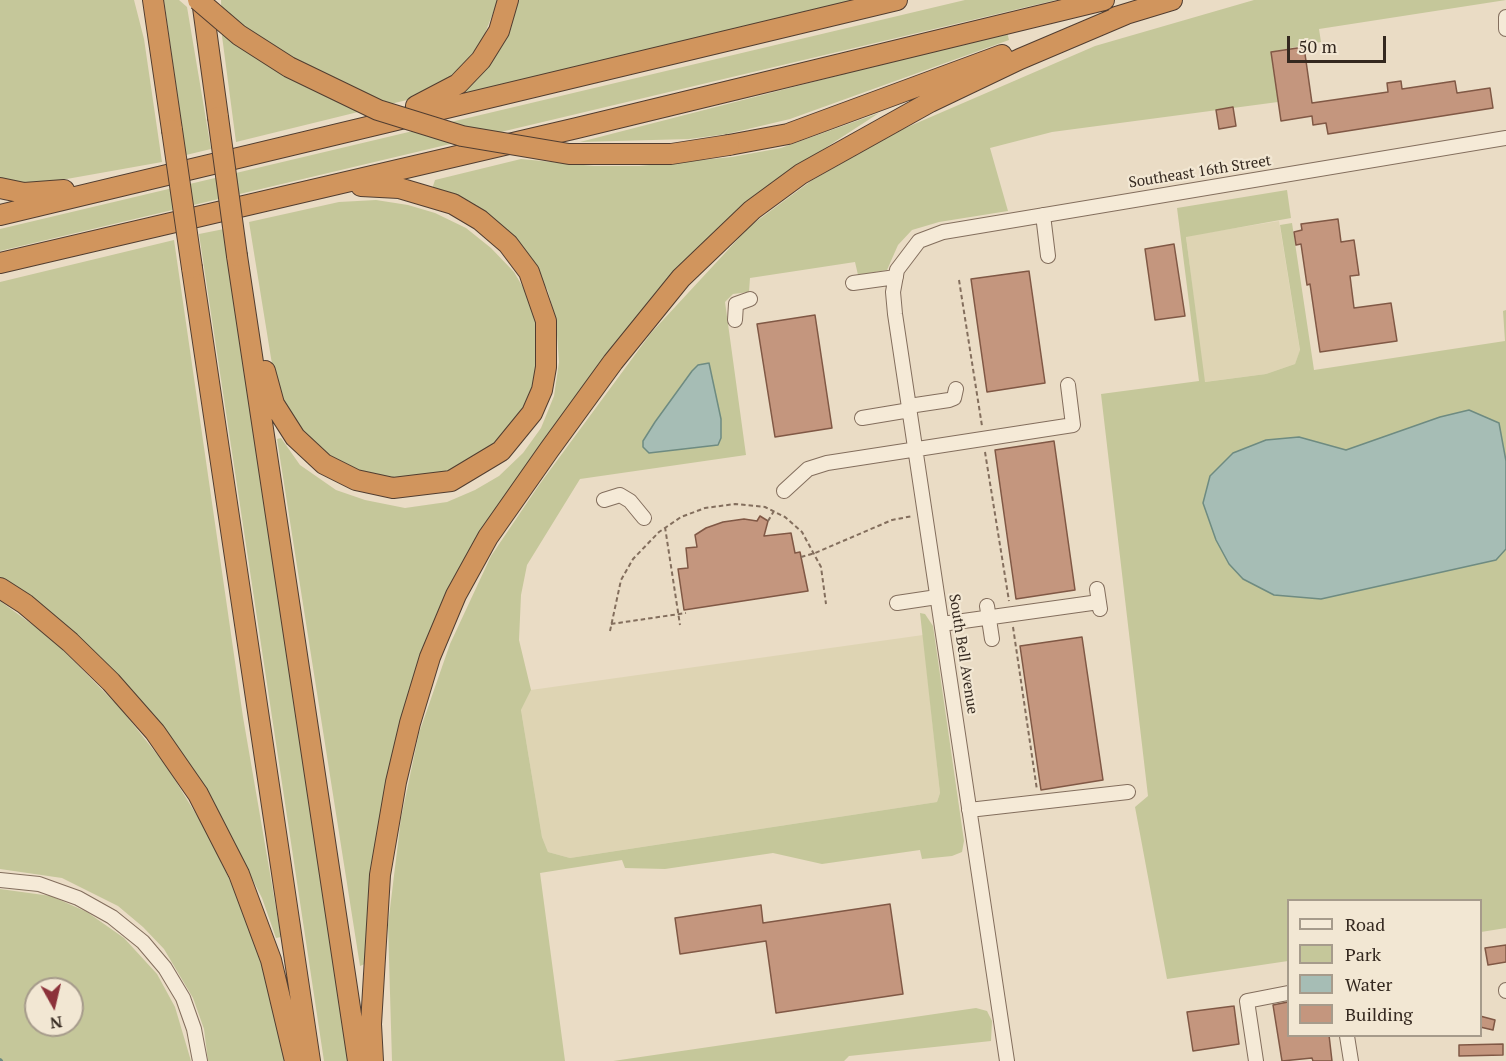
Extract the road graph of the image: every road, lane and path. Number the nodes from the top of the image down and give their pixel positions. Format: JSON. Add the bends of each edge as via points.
{"nodes":[{"id":1,"x":142,"y":0,"type":"edge"},
{"id":2,"x":153,"y":0,"type":"edge"},
{"id":3,"x":508,"y":0,"type":"edge"},
{"id":4,"x":897,"y":0,"type":"edge"},
{"id":5,"x":1104,"y":0,"type":"edge"},
{"id":6,"x":1172,"y":0,"type":"edge"},
{"id":7,"x":203,"y":2,"type":"edge"},
{"id":8,"x":1126,"y":14,"type":"junction"},
{"id":9,"x":1506,"y":17,"type":"edge"},
{"id":10,"x":1506,"y":29,"type":"edge"},
{"id":11,"x":165,"y":80,"type":"junction"},
{"id":12,"x":335,"y":134,"type":"junction"},
{"id":13,"x":1506,"y":138,"type":"edge"},
{"id":14,"x":127,"y":185,"type":"junction"},
{"id":15,"x":334,"y":185,"type":"junction"},
{"id":16,"x":0,"y":188,"type":"edge"},
{"id":17,"x":0,"y":215,"type":"edge"},
{"id":18,"x":1043,"y":215,"type":"junction"},
{"id":19,"x":906,"y":254,"type":"joint"},
{"id":20,"x":1048,"y":256,"type":"dead end"},
{"id":21,"x":0,"y":263,"type":"edge"},
{"id":22,"x":896,"y":277,"type":"junction"},
{"id":23,"x":853,"y":284,"type":"dead end"},
{"id":24,"x":242,"y":287,"type":"junction"},
{"id":25,"x":750,"y":299,"type":"dead end"},
{"id":26,"x":735,"y":320,"type":"dead end"},
{"id":27,"x":1068,"y":385,"type":"dead end"},
{"id":28,"x":956,"y":388,"type":"dead end"},
{"id":29,"x":909,"y":408,"type":"junction"},
{"id":30,"x":861,"y":418,"type":"dead end"},
{"id":31,"x":915,"y":447,"type":"junction"},
{"id":32,"x":784,"y":491,"type":"dead end"},
{"id":33,"x":604,"y":500,"type":"dead end"},
{"id":34,"x":774,"y":512,"type":"junction"},
{"id":35,"x":925,"y":514,"type":"junction"},
{"id":36,"x":644,"y":518,"type":"dead end"},
{"id":37,"x":768,"y":521,"type":"dead end"},
{"id":38,"x":665,"y":527,"type":"junction"},
{"id":39,"x":815,"y":553,"type":"junction"},
{"id":40,"x":801,"y":556,"type":"dead end"},
{"id":41,"x":0,"y":588,"type":"edge"},
{"id":42,"x":937,"y":597,"type":"junction"},
{"id":43,"x":1099,"y":600,"type":"dead end"},
{"id":44,"x":897,"y":603,"type":"dead end"},
{"id":45,"x":826,"y":604,"type":"dead end"},
{"id":46,"x":988,"y":612,"type":"junction"},
{"id":47,"x":686,"y":613,"type":"dead end"},
{"id":48,"x":678,"y":614,"type":"junction"},
{"id":49,"x":1011,"y":615,"type":"junction"},
{"id":50,"x":611,"y":624,"type":"junction"},
{"id":51,"x":942,"y":624,"type":"junction"},
{"id":52,"x":680,"y":625,"type":"dead end"},
{"id":53,"x":610,"y":631,"type":"dead end"},
{"id":54,"x":992,"y":639,"type":"dead end"},
{"id":55,"x":1128,"y":792,"type":"dead end"},
{"id":56,"x":1039,"y":804,"type":"junction"},
{"id":57,"x":969,"y":810,"type":"junction"},
{"id":58,"x":0,"y":880,"type":"edge"},
{"id":59,"x":1287,"y":993,"type":"edge"},
{"id":60,"x":1347,"y":1037,"type":"edge"},
{"id":61,"x":200,"y":1061,"type":"edge"},
{"id":62,"x":295,"y":1061,"type":"edge"},
{"id":63,"x":310,"y":1061,"type":"edge"},
{"id":64,"x":358,"y":1061,"type":"edge"},
{"id":65,"x":373,"y":1061,"type":"edge"},
{"id":66,"x":1007,"y":1061,"type":"edge"},
{"id":67,"x":1256,"y":1061,"type":"edge"},
{"id":68,"x":1351,"y":1061,"type":"edge"}],
"edges":[{"from":1,"to":11,"type":"highway"},
{"from":2,"to":11,"type":"highway"},
{"from":3,"to":12,"type":"highway","via":[[498,31],[481,60],[458,84],[428,102]]},
{"from":4,"to":12,"type":"highway"},
{"from":5,"to":15,"type":"highway"},
{"from":6,"to":8,"type":"highway"},
{"from":7,"to":8,"type":"highway","bridge":true,"via":[[238,35],[289,68],[378,110],[462,136],[569,154],[671,154],[788,134]]},
{"from":7,"to":24,"type":"highway","bridge":true},
{"from":8,"to":65,"type":"highway","via":[[930,102],[801,174],[760,204],[681,278],[549,450],[488,537],[456,596],[430,657],[410,723],[380,875],[371,1024]]},
{"from":9,"to":10,"type":"street"},
{"from":11,"to":63,"type":"highway","bridge":true},
{"from":12,"to":14,"type":"highway"},
{"from":13,"to":18,"type":"street","name":"Southeast 16th Street"},
{"from":14,"to":16,"type":"highway","via":[[24,193]]},
{"from":14,"to":17,"type":"highway"},
{"from":15,"to":21,"type":"highway"},
{"from":15,"to":24,"type":"highway","via":[[399,188],[453,204],[508,244],[529,272],[546,321],[546,367],[532,413],[509,443],[483,464],[451,481],[421,486],[393,488],[356,480],[324,465],[295,437],[274,404]]},
{"from":18,"to":19,"type":"street","name":"Southeast 16th Street","via":[[943,232],[919,241]]},
{"from":18,"to":20,"type":"street"},
{"from":19,"to":22,"type":"street","name":"South Bell Avenue"},
{"from":22,"to":23,"type":"street"},
{"from":22,"to":29,"type":"street","name":"South Bell Avenue","via":[[895,314]]},
{"from":24,"to":64,"type":"highway"},
{"from":25,"to":26,"type":"street","via":[[736,304]]},
{"from":27,"to":31,"type":"street","via":[[1073,425]]},
{"from":28,"to":29,"type":"street","via":[[954,398]]},
{"from":29,"to":30,"type":"street"},
{"from":29,"to":31,"type":"street","name":"South Bell Avenue"},
{"from":31,"to":32,"type":"street","via":[[827,462],[808,469]]},
{"from":31,"to":35,"type":"street","name":"South Bell Avenue"},
{"from":33,"to":36,"type":"street","via":[[620,495]]},
{"from":34,"to":37,"type":"path"},
{"from":34,"to":38,"type":"path","via":[[765,507],[735,504],[697,511]]},
{"from":34,"to":39,"type":"path","via":[[802,532]]},
{"from":35,"to":39,"type":"path","via":[[892,520]]},
{"from":35,"to":42,"type":"street","name":"South Bell Avenue"},
{"from":38,"to":48,"type":"path"},
{"from":38,"to":50,"type":"path","via":[[633,559],[621,580]]},
{"from":39,"to":40,"type":"path"},
{"from":39,"to":45,"type":"path"},
{"from":41,"to":62,"type":"highway","via":[[70,642],[111,682],[155,732],[198,794],[239,874],[271,960]]},
{"from":42,"to":44,"type":"street"},
{"from":42,"to":51,"type":"street","name":"South Bell Avenue"},
{"from":43,"to":49,"type":"street"},
{"from":46,"to":49,"type":"street"},
{"from":46,"to":51,"type":"street"},
{"from":46,"to":54,"type":"street"},
{"from":47,"to":48,"type":"path"},
{"from":48,"to":50,"type":"path"},
{"from":48,"to":52,"type":"path"},
{"from":49,"to":56,"type":"path"},
{"from":50,"to":53,"type":"path"},
{"from":51,"to":57,"type":"street","name":"South Bell Avenue"},
{"from":55,"to":56,"type":"street"},
{"from":56,"to":57,"type":"street"},
{"from":57,"to":66,"type":"street","name":"South Bell Avenue"},
{"from":58,"to":61,"type":"street","via":[[39,884],[78,898],[112,916],[142,942],[165,968],[183,998]]},
{"from":59,"to":67,"type":"street","via":[[1247,1001]]},
{"from":60,"to":68,"type":"street"}]}
